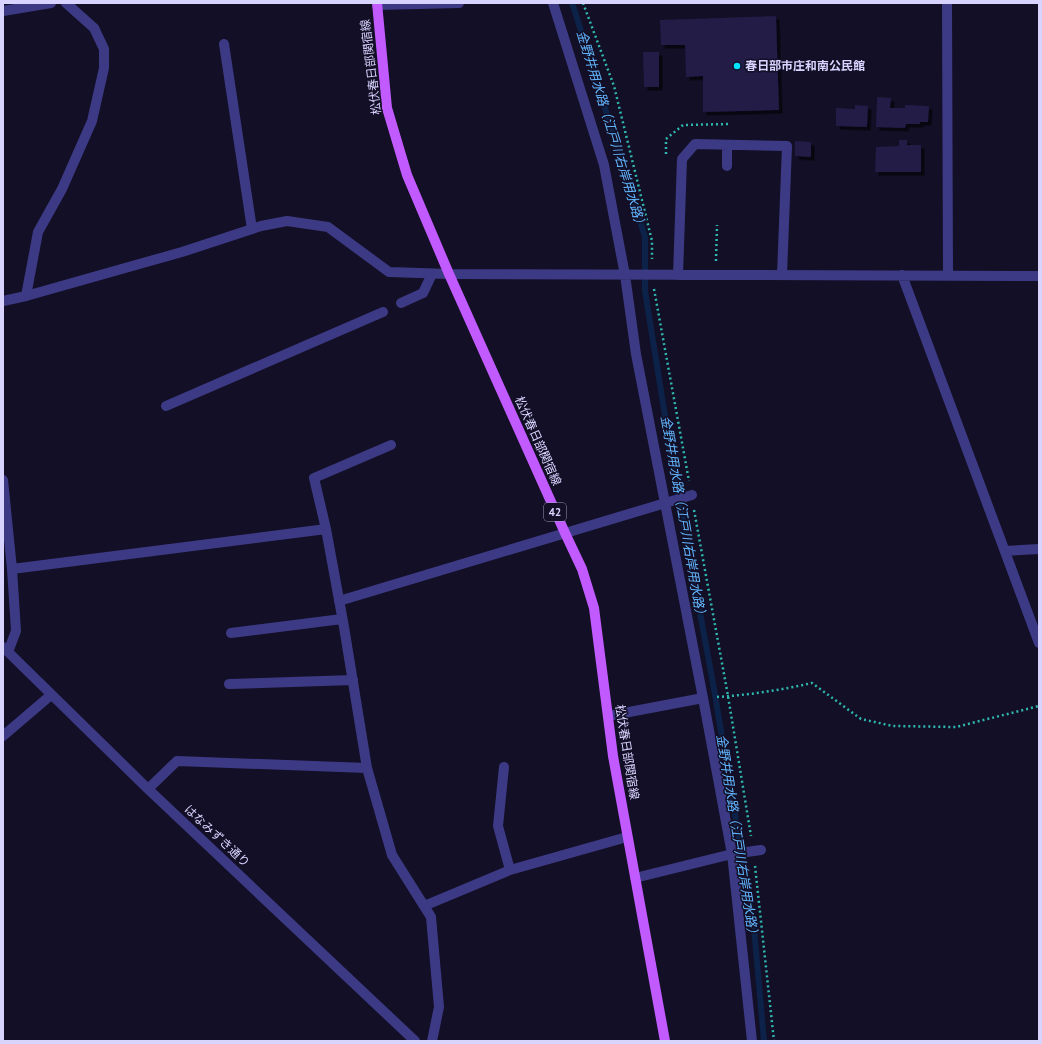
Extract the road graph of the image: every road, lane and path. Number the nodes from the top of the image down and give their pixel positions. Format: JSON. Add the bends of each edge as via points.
{"nodes":[{"id":1,"x":50,"y":3,"type":"edge"},
{"id":2,"x":66,"y":3,"type":"edge"},
{"id":3,"x":459,"y":3,"type":"edge"},
{"id":4,"x":553,"y":3,"type":"edge"},
{"id":5,"x":583,"y":3,"type":"edge"},
{"id":6,"x":947,"y":3,"type":"edge"},
{"id":7,"x":377,"y":4,"type":"edge"},
{"id":8,"x":3,"y":11,"type":"edge"},
{"id":9,"x":224,"y":44,"type":"dead end"},
{"id":10,"x":727,"y":145,"type":"junction"},
{"id":11,"x":726,"y":166,"type":"dead end"},
{"id":12,"x":717,"y":225,"type":"dead end"},
{"id":13,"x":252,"y":229,"type":"junction"},
{"id":14,"x":432,"y":274,"type":"junction"},
{"id":15,"x":449,"y":274,"type":"junction"},
{"id":16,"x":628,"y":275,"type":"junction"},
{"id":17,"x":651,"y":275,"type":"junction"},
{"id":18,"x":678,"y":275,"type":"junction"},
{"id":19,"x":715,"y":275,"type":"junction"},
{"id":20,"x":782,"y":275,"type":"junction"},
{"id":21,"x":948,"y":275,"type":"junction"},
{"id":22,"x":902,"y":276,"type":"junction"},
{"id":23,"x":1039,"y":276,"type":"edge"},
{"id":24,"x":26,"y":296,"type":"junction"},
{"id":25,"x":3,"y":301,"type":"edge"},
{"id":26,"x":401,"y":303,"type":"dead end"},
{"id":27,"x":383,"y":312,"type":"dead end"},
{"id":28,"x":166,"y":406,"type":"dead end"},
{"id":29,"x":392,"y":445,"type":"dead end"},
{"id":30,"x":3,"y":480,"type":"edge"},
{"id":31,"x":691,"y":495,"type":"junction"},
{"id":32,"x":666,"y":502,"type":"junction"},
{"id":33,"x":326,"y":529,"type":"junction"},
{"id":34,"x":565,"y":533,"type":"junction"},
{"id":35,"x":1039,"y":549,"type":"edge"},
{"id":36,"x":1005,"y":551,"type":"junction"},
{"id":37,"x":12,"y":569,"type":"junction"},
{"id":38,"x":339,"y":602,"type":"junction"},
{"id":39,"x":342,"y":619,"type":"junction"},
{"id":40,"x":231,"y":633,"type":"dead end"},
{"id":41,"x":1039,"y":643,"type":"edge"},
{"id":42,"x":5,"y":650,"type":"edge"},
{"id":43,"x":353,"y":680,"type":"junction"},
{"id":44,"x":229,"y":684,"type":"dead end"},
{"id":45,"x":52,"y":695,"type":"junction"},
{"id":46,"x":727,"y":696,"type":"junction"},
{"id":47,"x":703,"y":698,"type":"junction"},
{"id":48,"x":1039,"y":706,"type":"edge"},
{"id":49,"x":608,"y":716,"type":"junction"},
{"id":50,"x":3,"y":736,"type":"edge"},
{"id":51,"x":504,"y":767,"type":"dead end"},
{"id":52,"x":367,"y":768,"type":"junction"},
{"id":53,"x":148,"y":789,"type":"junction"},
{"id":54,"x":628,"y":837,"type":"junction"},
{"id":55,"x":755,"y":851,"type":"junction"},
{"id":56,"x":732,"y":854,"type":"junction"},
{"id":57,"x":510,"y":870,"type":"junction"},
{"id":58,"x":635,"y":878,"type":"junction"},
{"id":59,"x":424,"y":906,"type":"junction"},
{"id":60,"x":415,"y":1041,"type":"edge"},
{"id":61,"x":432,"y":1041,"type":"edge"},
{"id":62,"x":665,"y":1041,"type":"edge"},
{"id":63,"x":752,"y":1041,"type":"edge"},
{"id":64,"x":774,"y":1041,"type":"edge"}],
"edges":[{"from":1,"to":8,"type":"street"},
{"from":2,"to":24,"type":"street","via":[[94,28],[104,49],[104,68],[92,121],[62,189],[38,232]]},
{"from":3,"to":7,"type":"street"},
{"from":4,"to":16,"type":"street","via":[[604,164]]},
{"from":5,"to":17,"type":"path","via":[[614,86],[652,241]]},
{"from":6,"to":21,"type":"street"},
{"from":7,"to":15,"type":"main road","name":"松伏春日部関宿線","number":"42","via":[[387,108],[407,174]]},
{"from":9,"to":13,"type":"street"},
{"from":10,"to":11,"type":"street"},
{"from":10,"to":18,"type":"street","via":[[695,144],[682,160]]},
{"from":10,"to":20,"type":"street","via":[[786,146]]},
{"from":12,"to":19,"type":"path"},
{"from":13,"to":14,"type":"street","via":[[287,221],[328,227],[389,272]]},
{"from":13,"to":24,"type":"street","via":[[182,252]]},
{"from":14,"to":15,"type":"street"},
{"from":14,"to":26,"type":"street","via":[[423,293]]},
{"from":15,"to":16,"type":"street"},
{"from":15,"to":34,"type":"main road","name":"松伏春日部関宿線","number":"42"},
{"from":16,"to":17,"type":"street"},
{"from":16,"to":32,"type":"street","via":[[636,354]]},
{"from":17,"to":18,"type":"street"},
{"from":17,"to":31,"type":"path"},
{"from":18,"to":19,"type":"street"},
{"from":19,"to":20,"type":"street"},
{"from":20,"to":22,"type":"street"},
{"from":21,"to":22,"type":"street"},
{"from":21,"to":23,"type":"street"},
{"from":22,"to":36,"type":"street"},
{"from":24,"to":25,"type":"street"},
{"from":27,"to":28,"type":"street"},
{"from":29,"to":33,"type":"street","via":[[314,478]]},
{"from":30,"to":37,"type":"street"},
{"from":31,"to":32,"type":"street"},
{"from":31,"to":46,"type":"path"},
{"from":32,"to":34,"type":"street"},
{"from":32,"to":47,"type":"street"},
{"from":33,"to":37,"type":"street"},
{"from":33,"to":38,"type":"street"},
{"from":34,"to":38,"type":"street"},
{"from":34,"to":49,"type":"main road","name":"松伏春日部関宿線","number":"42","via":[[582,569],[594,608]]},
{"from":35,"to":36,"type":"street"},
{"from":36,"to":41,"type":"street"},
{"from":37,"to":42,"type":"street","via":[[16,631]]},
{"from":38,"to":39,"type":"street"},
{"from":39,"to":40,"type":"street"},
{"from":39,"to":43,"type":"street"},
{"from":42,"to":45,"type":"street","name":"はなみずき通り"},
{"from":43,"to":44,"type":"street"},
{"from":43,"to":52,"type":"street"},
{"from":45,"to":50,"type":"street"},
{"from":45,"to":53,"type":"street","name":"はなみずき通り"},
{"from":46,"to":48,"type":"path","via":[[773,691],[812,683],[861,719],[893,726],[956,727]]},
{"from":46,"to":55,"type":"path"},
{"from":47,"to":49,"type":"street"},
{"from":47,"to":56,"type":"street"},
{"from":49,"to":54,"type":"main road","name":"松伏春日部関宿線","number":"42"},
{"from":51,"to":57,"type":"street","via":[[498,826]]},
{"from":52,"to":53,"type":"street","via":[[177,761]]},
{"from":52,"to":59,"type":"street","via":[[392,855]]},
{"from":53,"to":60,"type":"street","name":"はなみずき通り"},
{"from":54,"to":57,"type":"street"},
{"from":54,"to":58,"type":"main road","name":"松伏春日部関宿線","number":"42"},
{"from":55,"to":56,"type":"street"},
{"from":55,"to":64,"type":"path"},
{"from":56,"to":58,"type":"street"},
{"from":56,"to":63,"type":"street"},
{"from":57,"to":59,"type":"street"},
{"from":58,"to":62,"type":"main road","name":"松伏春日部関宿線","number":"42"},
{"from":59,"to":61,"type":"street","via":[[431,917],[438,1007]]}]}
